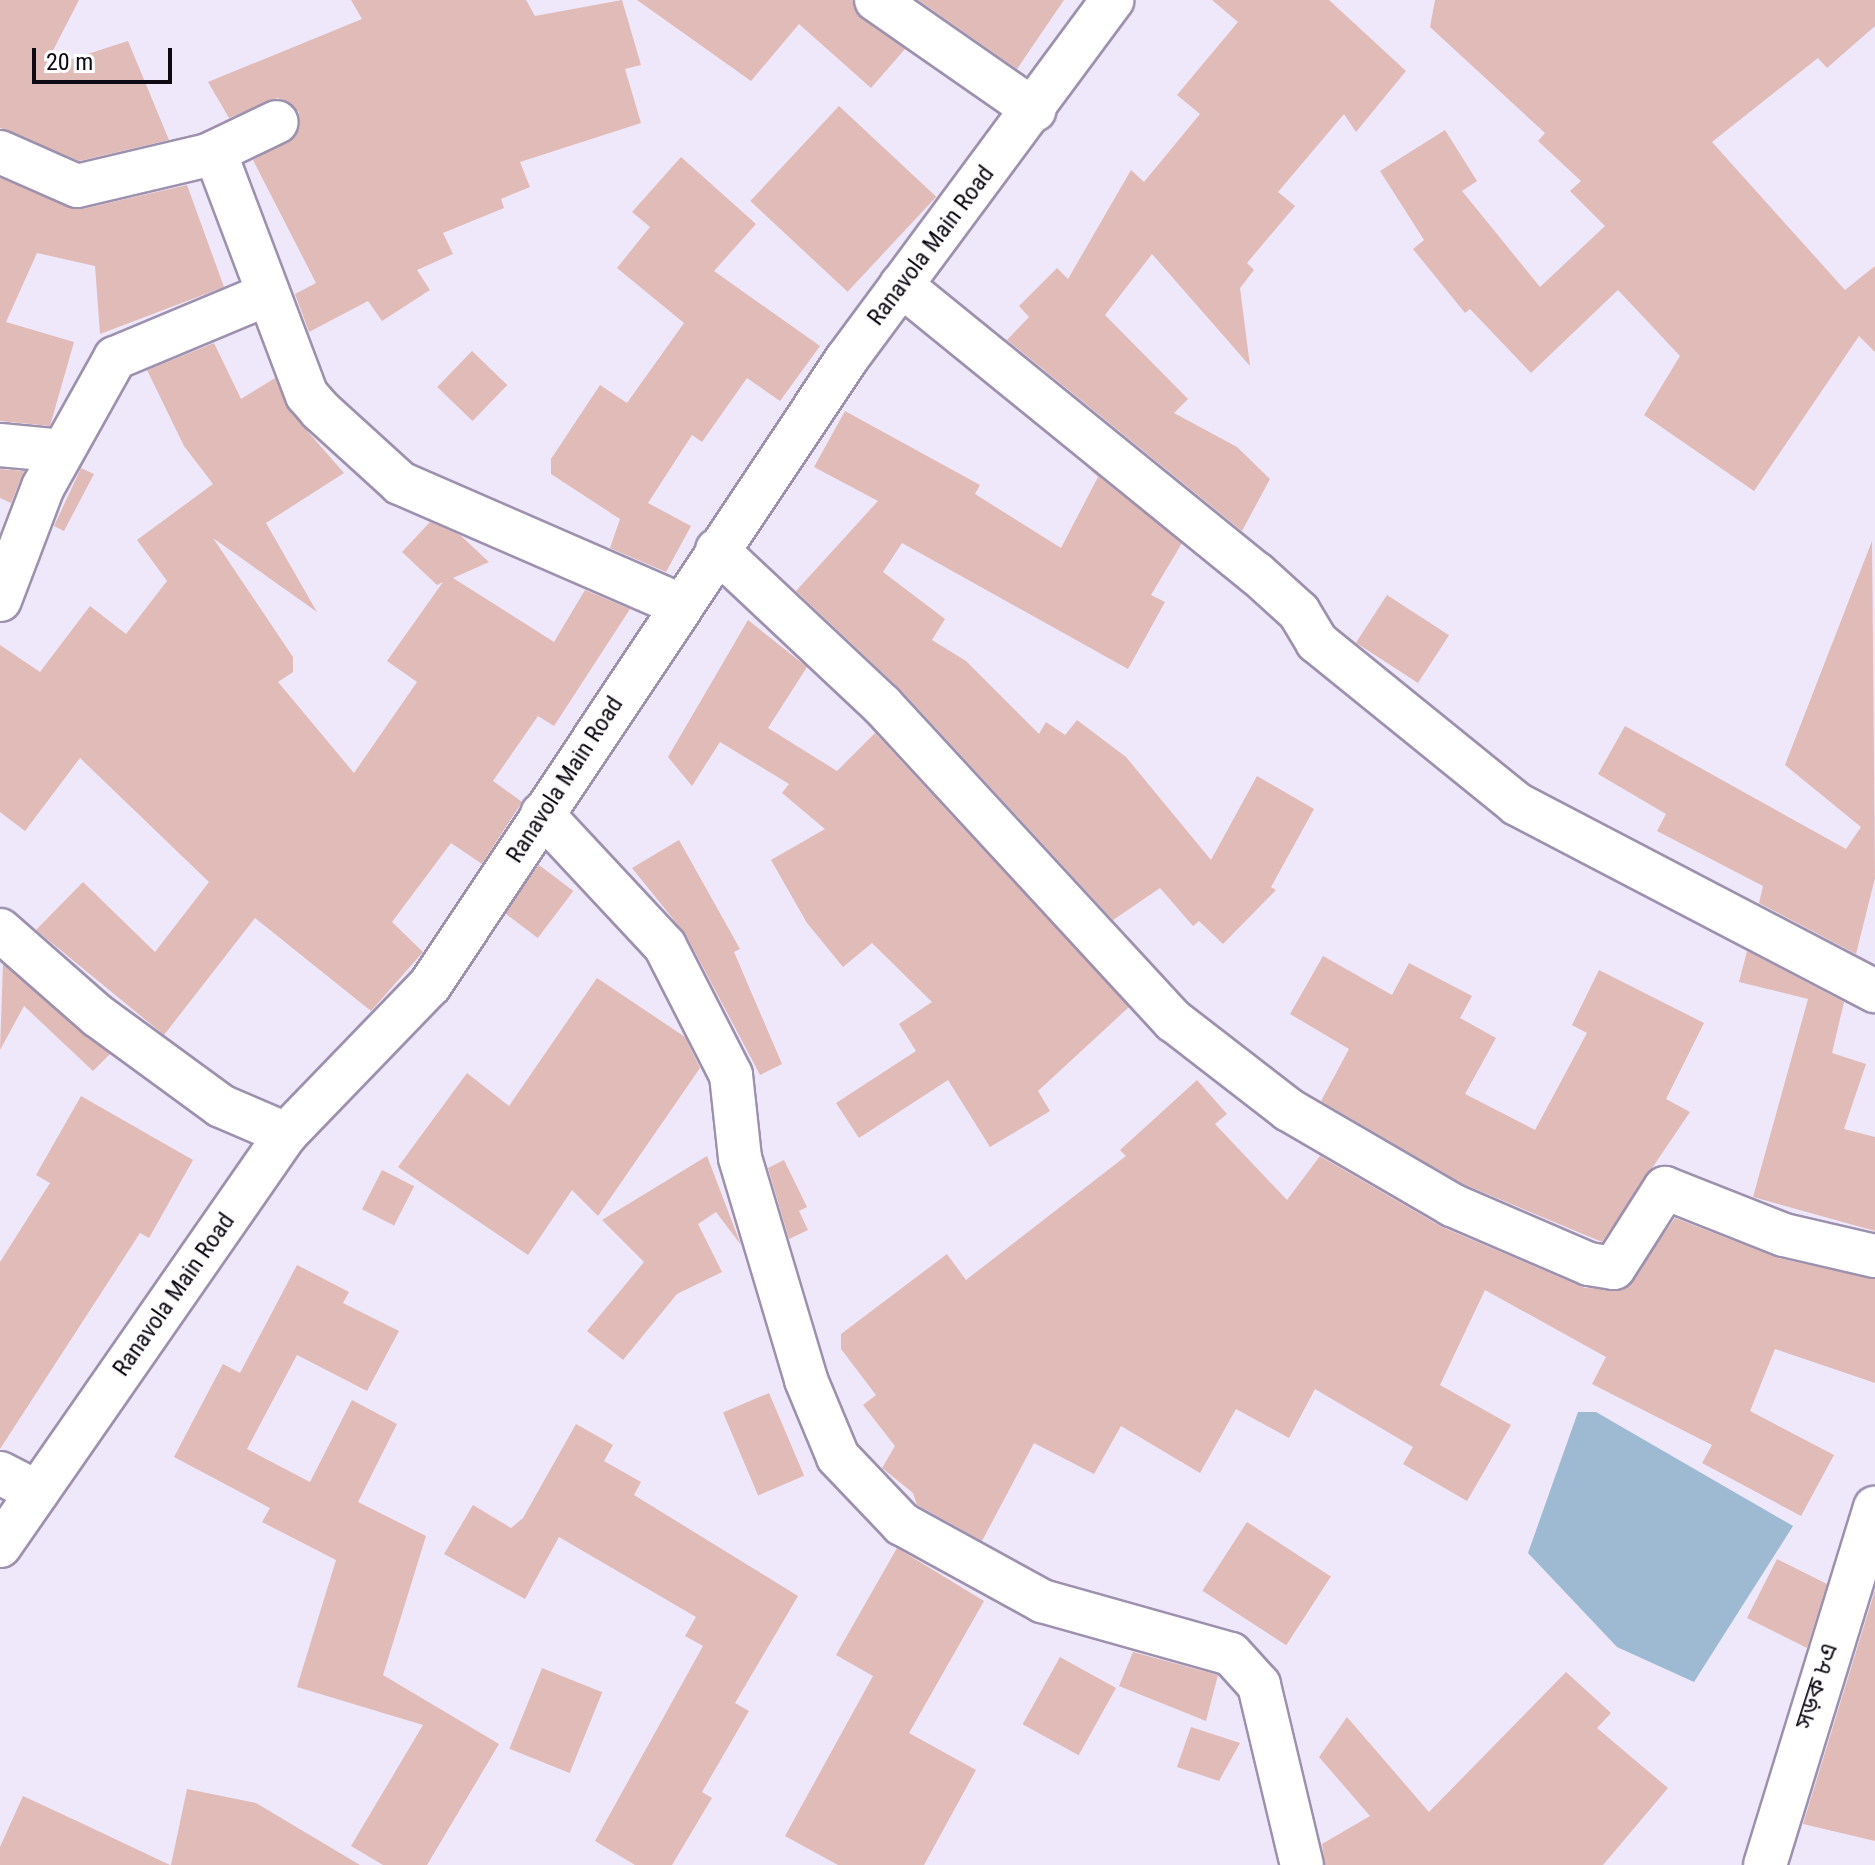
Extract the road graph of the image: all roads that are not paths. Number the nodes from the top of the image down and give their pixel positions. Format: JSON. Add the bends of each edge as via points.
{"nodes":[{"id":1,"x":876,"y":0,"type":"edge"},
{"id":2,"x":1112,"y":0,"type":"edge"},
{"id":3,"x":1034,"y":110,"type":"junction"},
{"id":4,"x":277,"y":122,"type":"dead end"},
{"id":5,"x":0,"y":152,"type":"edge"},
{"id":6,"x":215,"y":152,"type":"junction"},
{"id":7,"x":901,"y":285,"type":"junction"},
{"id":8,"x":268,"y":294,"type":"junction"},
{"id":9,"x":0,"y":445,"type":"edge"},
{"id":10,"x":63,"y":451,"type":"junction"},
{"id":11,"x":717,"y":550,"type":"junction"},
{"id":12,"x":0,"y":600,"type":"edge"},
{"id":13,"x":681,"y":605,"type":"junction"},
{"id":14,"x":542,"y":814,"type":"junction"},
{"id":15,"x":0,"y":930,"type":"edge"},
{"id":16,"x":1875,"y":991,"type":"edge"},
{"id":17,"x":286,"y":1134,"type":"junction"},
{"id":18,"x":1875,"y":1256,"type":"edge"},
{"id":19,"x":0,"y":1473,"type":"edge"},
{"id":20,"x":37,"y":1492,"type":"junction"},
{"id":21,"x":1875,"y":1508,"type":"edge"},
{"id":22,"x":0,"y":1546,"type":"edge"},
{"id":23,"x":1302,"y":1865,"type":"edge"},
{"id":24,"x":1765,"y":1865,"type":"edge"}],
"edges":[{"from":1,"to":3,"type":"street"},
{"from":2,"to":3,"type":"street","name":"Ranavola Main Road"},
{"from":3,"to":7,"type":"street","name":"Ranavola Main Road"},
{"from":4,"to":6,"type":"street"},
{"from":5,"to":6,"type":"street","via":[[77,186]]},
{"from":6,"to":8,"type":"street"},
{"from":7,"to":11,"type":"street","name":"Ranavola Main Road"},
{"from":7,"to":16,"type":"street","via":[[1256,573],[1299,612],[1317,642],[1517,804]]},
{"from":8,"to":10,"type":"street","via":[[115,358]]},
{"from":8,"to":13,"type":"street","via":[[307,395],[400,483]]},
{"from":9,"to":10,"type":"street"},
{"from":10,"to":12,"type":"street"},
{"from":11,"to":13,"type":"street","name":"Ranavola Main Road"},
{"from":11,"to":18,"type":"street","via":[[882,705],[1174,1021],[1289,1110],[1452,1205],[1589,1264],[1614,1268],[1665,1188],[1784,1235]]},
{"from":13,"to":14,"type":"street","name":"Ranavola Main Road"},
{"from":14,"to":17,"type":"street","name":"Ranavola Main Road","via":[[430,985]]},
{"from":14,"to":23,"type":"street","via":[[665,946],[731,1075],[740,1158],[806,1380],[838,1457],[902,1524],[1042,1601],[1231,1654],[1259,1685]]},
{"from":15,"to":17,"type":"street","via":[[98,1016],[221,1106]]},
{"from":17,"to":20,"type":"street","name":"Ranavola Main Road"},
{"from":19,"to":20,"type":"street"},
{"from":20,"to":22,"type":"street","name":"Ranavola Main Road"},
{"from":21,"to":24,"type":"street","name":"সড়ক ৮এ"}]}
